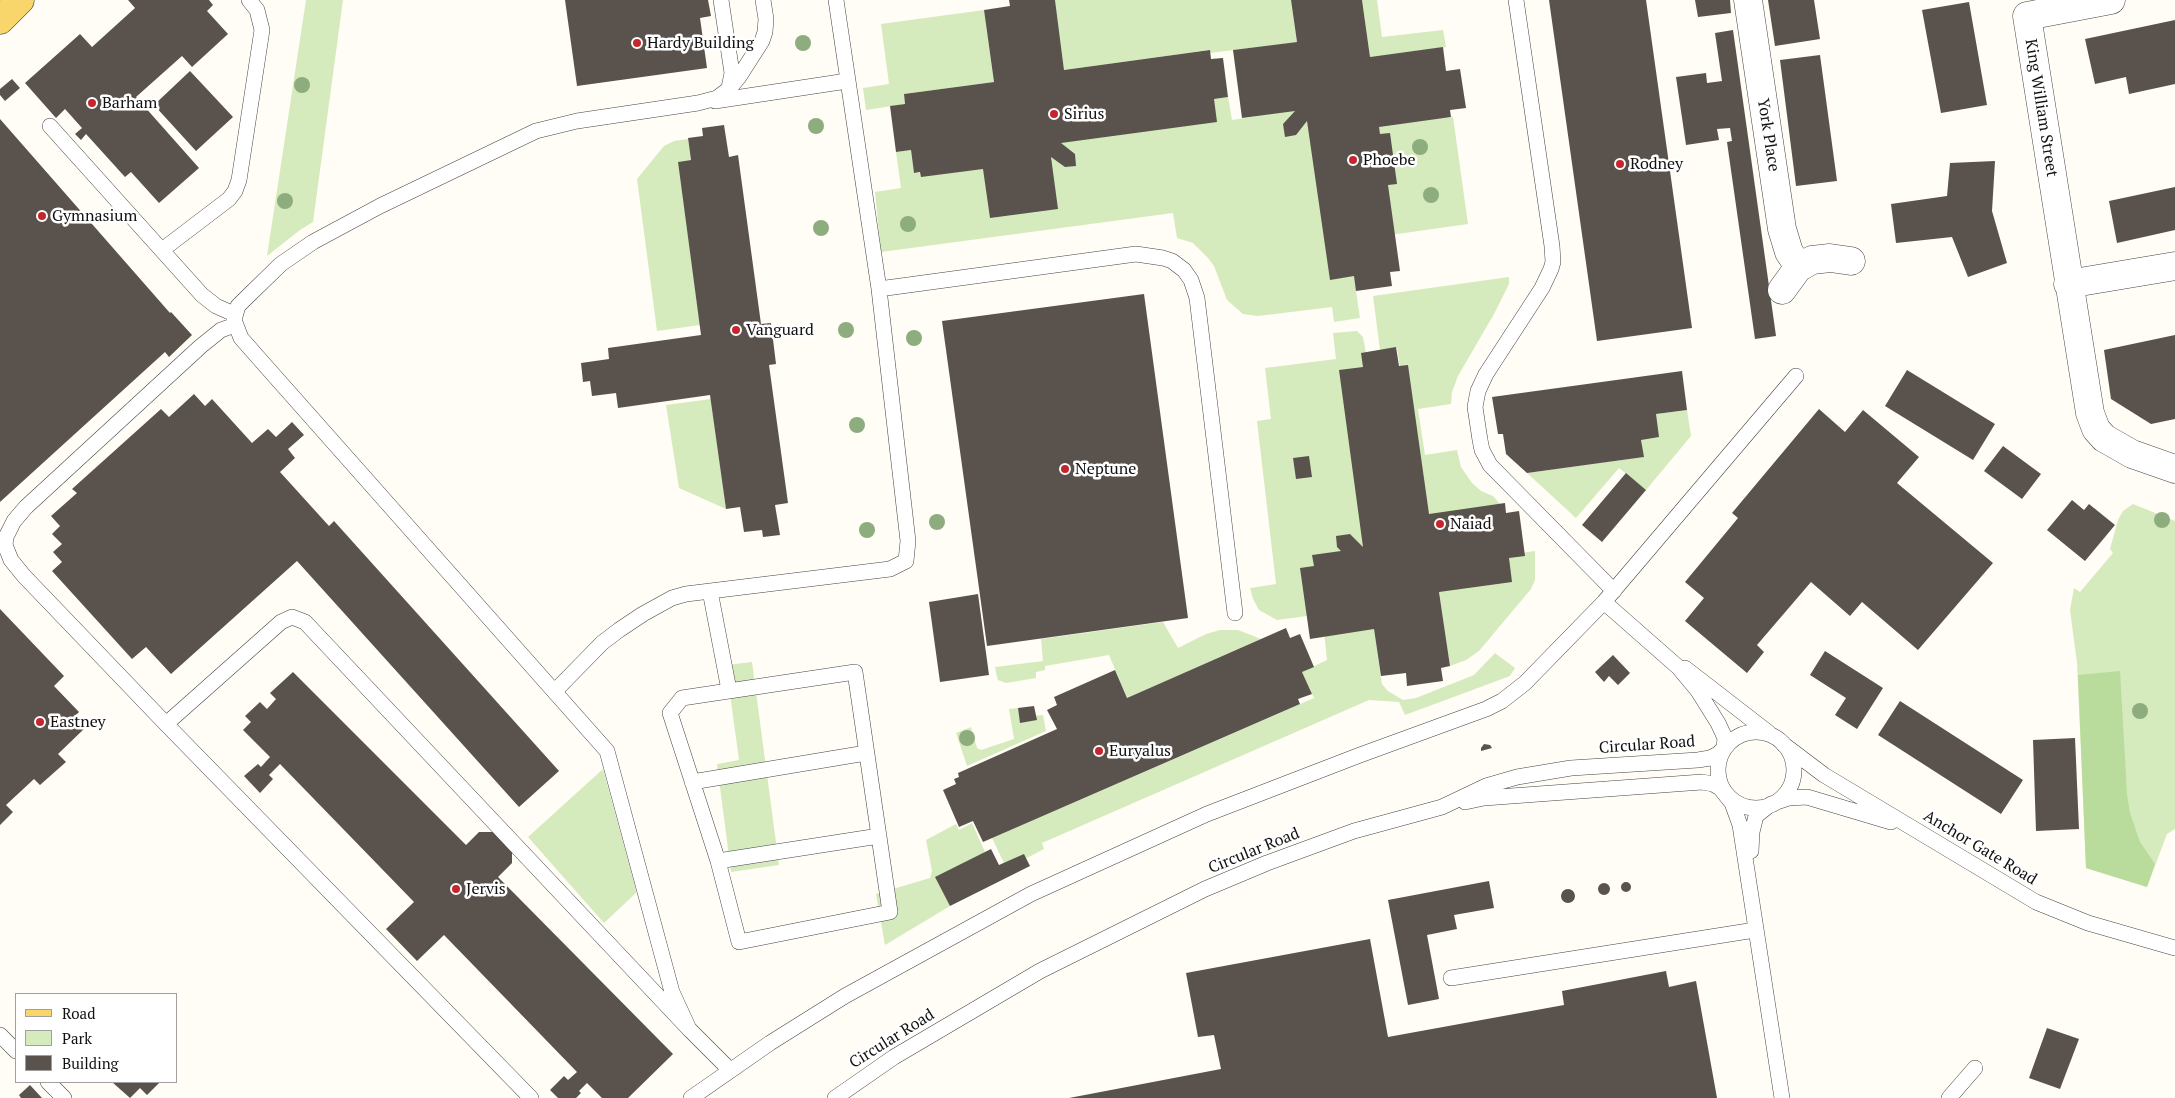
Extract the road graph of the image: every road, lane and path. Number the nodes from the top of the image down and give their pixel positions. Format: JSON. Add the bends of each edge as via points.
{"nodes":[{"id":1,"x":250,"y":0,"type":"edge"},
{"id":2,"x":721,"y":0,"type":"edge"},
{"id":3,"x":763,"y":0,"type":"edge"},
{"id":4,"x":836,"y":0,"type":"edge"},
{"id":5,"x":1516,"y":0,"type":"edge"},
{"id":6,"x":1748,"y":0,"type":"edge"},
{"id":7,"x":2111,"y":0,"type":"edge"},
{"id":8,"x":2026,"y":8,"type":"edge"},
{"id":9,"x":847,"y":81,"type":"junction"},
{"id":10,"x":728,"y":89,"type":"junction"},
{"id":11,"x":698,"y":103,"type":"junction"},
{"id":12,"x":50,"y":126,"type":"dead end"},
{"id":13,"x":162,"y":250,"type":"junction"},
{"id":14,"x":1851,"y":261,"type":"dead end"},
{"id":15,"x":2175,"y":266,"type":"edge"},
{"id":16,"x":1799,"y":267,"type":"junction"},
{"id":17,"x":2068,"y":284,"type":"junction"},
{"id":18,"x":879,"y":290,"type":"junction"},
{"id":19,"x":1782,"y":290,"type":"dead end"},
{"id":20,"x":234,"y":319,"type":"junction"},
{"id":21,"x":1796,"y":376,"type":"dead end"},
{"id":22,"x":2175,"y":469,"type":"edge"},
{"id":23,"x":710,"y":592,"type":"junction"},
{"id":24,"x":1609,"y":596,"type":"junction"},
{"id":25,"x":1235,"y":613,"type":"dead end"},
{"id":26,"x":1661,"y":651,"type":"junction"},
{"id":27,"x":729,"y":690,"type":"junction"},
{"id":28,"x":555,"y":691,"type":"junction"},
{"id":29,"x":166,"y":724,"type":"junction"},
{"id":30,"x":1780,"y":741,"type":"junction"},
{"id":31,"x":1724,"y":748,"type":"junction"},
{"id":32,"x":866,"y":753,"type":"junction"},
{"id":33,"x":692,"y":782,"type":"junction"},
{"id":34,"x":1727,"y":795,"type":"junction"},
{"id":35,"x":1772,"y":804,"type":"junction"},
{"id":36,"x":1442,"y":807,"type":"junction"},
{"id":37,"x":1921,"y":833,"type":"junction"},
{"id":38,"x":879,"y":836,"type":"junction"},
{"id":39,"x":718,"y":861,"type":"junction"},
{"id":40,"x":1751,"y":905,"type":"junction"},
{"id":41,"x":1755,"y":930,"type":"junction"},
{"id":42,"x":2175,"y":948,"type":"edge"},
{"id":43,"x":1451,"y":978,"type":"dead end"},
{"id":44,"x":689,"y":1029,"type":"junction"},
{"id":45,"x":0,"y":1035,"type":"edge"},
{"id":46,"x":15,"y":1050,"type":"edge"},
{"id":47,"x":1975,"y":1068,"type":"dead end"},
{"id":48,"x":730,"y":1070,"type":"junction"},
{"id":49,"x":49,"y":1083,"type":"edge"},
{"id":50,"x":696,"y":1096,"type":"edge"},
{"id":51,"x":64,"y":1098,"type":"edge"},
{"id":52,"x":531,"y":1098,"type":"edge"},
{"id":53,"x":835,"y":1098,"type":"edge"},
{"id":54,"x":1782,"y":1098,"type":"edge"},
{"id":55,"x":1950,"y":1098,"type":"edge"}],
"edges":[{"from":1,"to":13,"type":"lane","via":[[260,17],[262,30],[239,180],[229,199]]},
{"from":2,"to":10,"type":"lane","via":[[732,73]]},
{"from":3,"to":10,"type":"lane","via":[[766,19],[762,41]]},
{"from":4,"to":9,"type":"lane"},
{"from":5,"to":24,"type":"lane","via":[[1552,262],[1542,288],[1478,391],[1475,407],[1480,440],[1490,465]]},
{"from":6,"to":16,"type":"street","name":"York Place","via":[[1784,236]]},
{"from":7,"to":8,"type":"street","name":"King William Street"},
{"from":8,"to":17,"type":"street","name":"King William Street"},
{"from":9,"to":11,"type":"lane"},
{"from":9,"to":18,"type":"lane"},
{"from":10,"to":11,"type":"lane","via":[[717,98]]},
{"from":11,"to":20,"type":"lane","via":[[577,120],[536,132],[380,206],[313,242],[281,264],[245,299]]},
{"from":12,"to":13,"type":"lane"},
{"from":13,"to":20,"type":"lane","via":[[208,301]]},
{"from":14,"to":16,"type":"street","via":[[1821,258]]},
{"from":15,"to":17,"type":"street"},
{"from":16,"to":19,"type":"street"},
{"from":17,"to":22,"type":"street","name":"King William Street","via":[[2090,413],[2096,429],[2116,446]]},
{"from":18,"to":23,"type":"lane","via":[[908,541],[906,561],[890,569]]},
{"from":18,"to":25,"type":"lane","via":[[1136,254],[1172,261],[1184,270],[1197,298]]},
{"from":20,"to":28,"type":"lane","via":[[241,338]]},
{"from":20,"to":29,"type":"lane","via":[[26,507],[6,537],[8,552],[24,576]]},
{"from":21,"to":24,"type":"lane"},
{"from":23,"to":27,"type":"lane"},
{"from":23,"to":28,"type":"lane","via":[[672,598],[642,614],[602,643]]},
{"from":24,"to":26,"type":"lane"},
{"from":24,"to":48,"type":"lane","via":[[1525,683],[1495,705],[1207,814],[1059,880],[860,987]]},
{"from":26,"to":30,"type":"lane","name":"Anchor Gate Road"},
{"from":26,"to":31,"type":"lane","via":[[1701,697],[1723,732]]},
{"from":27,"to":32,"type":"lane","via":[[855,672]]},
{"from":27,"to":33,"type":"lane","via":[[682,698],[670,713]]},
{"from":28,"to":44,"type":"lane","via":[[602,744],[610,758],[672,992]]},
{"from":29,"to":44,"type":"lane","via":[[281,622],[292,617],[305,622]]},
{"from":29,"to":52,"type":"lane"},
{"from":30,"to":31,"type":"lane","via":[[1764,733],[1749,732]]},
{"from":30,"to":35,"type":"lane","via":[[1791,756],[1792,778],[1787,791]]},
{"from":30,"to":37,"type":"lane","name":"Anchor Gate Road","via":[[1813,768]]},
{"from":31,"to":34,"type":"lane","via":[[1718,770],[1720,783]]},
{"from":31,"to":36,"type":"lane","name":"Circular Road","via":[[1714,757],[1705,759],[1571,768],[1517,777],[1486,786]]},
{"from":32,"to":33,"type":"lane"},
{"from":32,"to":38,"type":"lane"},
{"from":33,"to":39,"type":"lane"},
{"from":34,"to":35,"type":"lane","via":[[1738,804],[1751,807]]},
{"from":34,"to":36,"type":"lane","via":[[1717,786],[1702,782],[1484,798]]},
{"from":34,"to":40,"type":"lane","via":[[1740,825]]},
{"from":35,"to":37,"type":"lane","via":[[1808,796]]},
{"from":35,"to":40,"type":"lane","via":[[1759,813],[1754,824]]},
{"from":36,"to":53,"type":"lane","name":"Circular Road","via":[[1354,832],[1267,863],[1188,897],[1048,967],[968,1012],[874,1069]]},
{"from":37,"to":42,"type":"lane","name":"Anchor Gate Road","via":[[2006,886],[2063,915]]},
{"from":38,"to":39,"type":"lane"},
{"from":38,"to":39,"type":"lane","via":[[890,912],[739,942]]},
{"from":40,"to":41,"type":"lane"},
{"from":41,"to":43,"type":"lane"},
{"from":41,"to":54,"type":"lane"},
{"from":44,"to":48,"type":"lane"},
{"from":45,"to":46,"type":"lane"},
{"from":47,"to":55,"type":"lane"},
{"from":48,"to":50,"type":"lane"},
{"from":49,"to":51,"type":"lane"}]}
